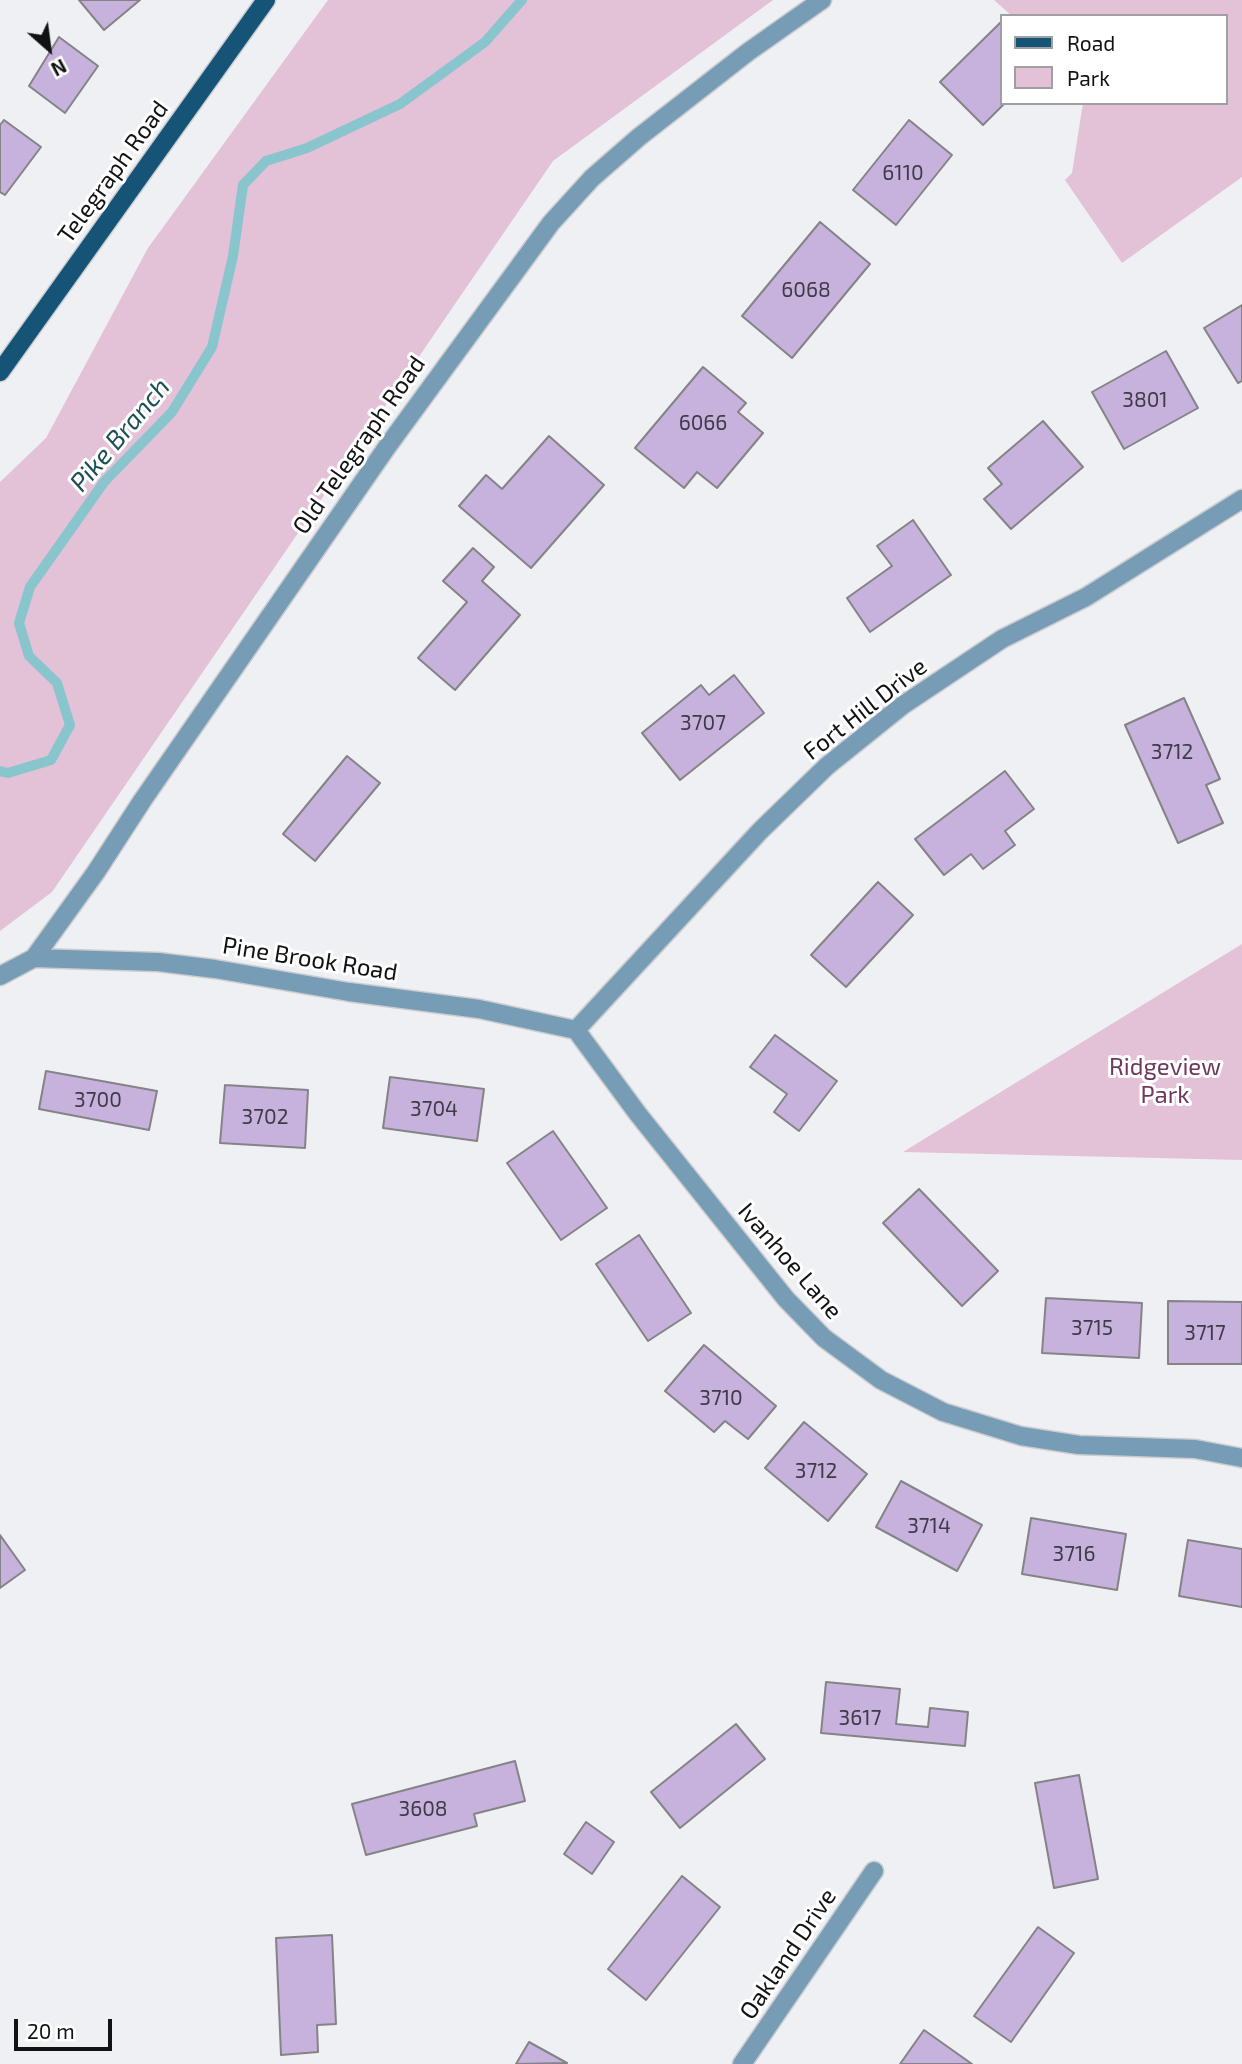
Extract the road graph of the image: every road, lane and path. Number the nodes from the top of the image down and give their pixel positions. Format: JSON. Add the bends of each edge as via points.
{"nodes":[{"id":1,"x":266,"y":0,"type":"edge"},
{"id":2,"x":822,"y":0,"type":"edge"},
{"id":3,"x":0,"y":372,"type":"edge"},
{"id":4,"x":1242,"y":499,"type":"edge"},
{"id":5,"x":34,"y":958,"type":"junction"},
{"id":6,"x":0,"y":976,"type":"edge"},
{"id":7,"x":576,"y":1030,"type":"junction"},
{"id":8,"x":1242,"y":1458,"type":"edge"},
{"id":9,"x":874,"y":1871,"type":"dead end"},
{"id":10,"x":743,"y":2064,"type":"edge"}],
"edges":[{"from":1,"to":3,"type":"main road","name":"Telegraph Road"},
{"from":2,"to":5,"type":"street","name":"Old Telegraph Road","via":[[748,51],[639,137],[592,178],[551,223],[387,447]]},
{"from":4,"to":7,"type":"street","name":"Fort Hill Drive","via":[[1086,597],[1002,639],[903,705],[827,766],[760,831]]},
{"from":5,"to":6,"type":"street","name":"Old Telegraph Road"},
{"from":5,"to":7,"type":"street","name":"Pine Brook Road","via":[[158,962],[215,969],[479,1009]]},
{"from":7,"to":8,"type":"street","name":"Ivanhoe Lane","via":[[786,1299],[824,1338],[881,1380],[943,1412],[1021,1436],[1079,1445],[1195,1449]]},
{"from":9,"to":10,"type":"street","name":"Oakland Drive"}]}
